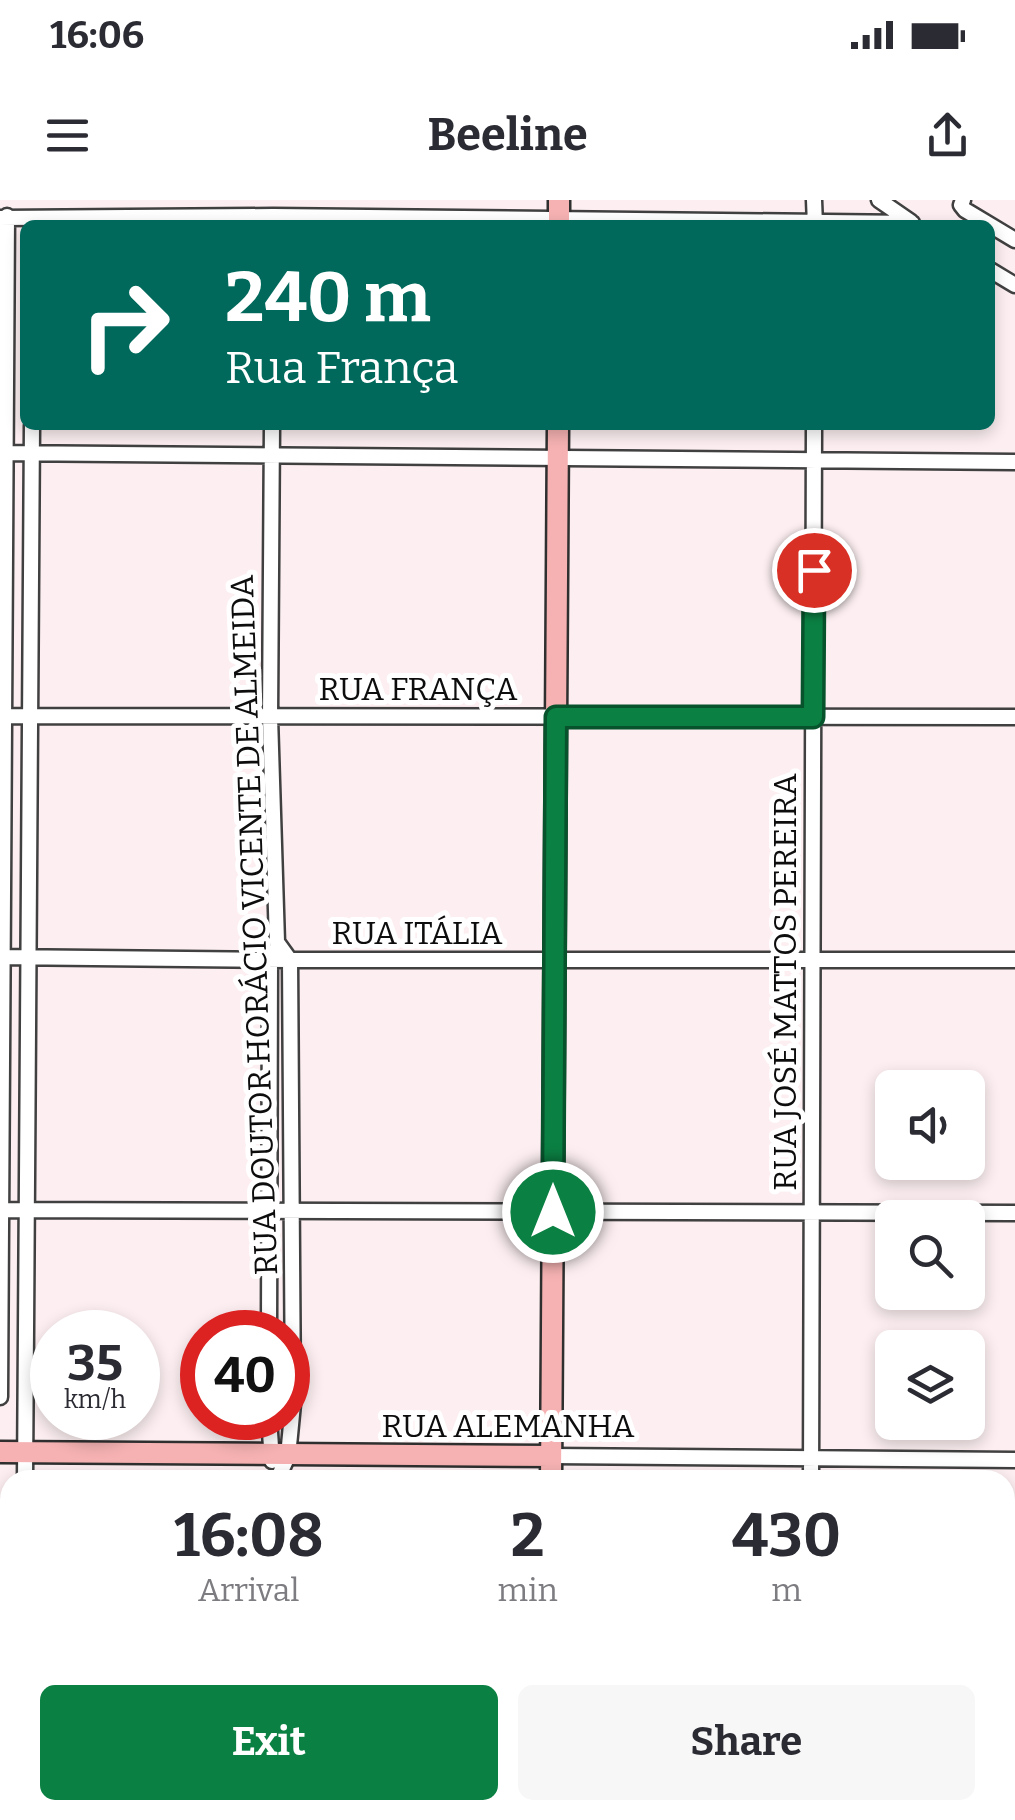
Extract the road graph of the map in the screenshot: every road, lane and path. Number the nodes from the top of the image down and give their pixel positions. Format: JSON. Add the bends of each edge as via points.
{"nodes":[{"id":1,"x":879,"y":200,"type":"edge"},
{"id":2,"x":962,"y":202,"type":"edge"},
{"id":3,"x":273,"y":213,"type":"edge"},
{"id":4,"x":559,"y":214,"type":"edge"},
{"id":5,"x":4,"y":217,"type":"edge"},
{"id":6,"x":87,"y":220,"type":"edge"},
{"id":7,"x":712,"y":220,"type":"edge"},
{"id":8,"x":908,"y":220,"type":"edge"},
{"id":9,"x":987,"y":220,"type":"edge"},
{"id":10,"x":32,"y":430,"type":"edge"},
{"id":11,"x":272,"y":430,"type":"edge"},
{"id":12,"x":558,"y":430,"type":"edge"},
{"id":13,"x":814,"y":430,"type":"edge"},
{"id":14,"x":3,"y":453,"type":"edge"},
{"id":15,"x":32,"y":453,"type":"junction"},
{"id":16,"x":272,"y":455,"type":"junction"},
{"id":17,"x":558,"y":458,"type":"junction"},
{"id":18,"x":814,"y":460,"type":"junction"},
{"id":19,"x":1015,"y":462,"type":"edge"},
{"id":20,"x":2,"y":716,"type":"edge"},
{"id":21,"x":29,"y":716,"type":"junction"},
{"id":22,"x":270,"y":717,"type":"junction"},
{"id":23,"x":556,"y":717,"type":"junction"},
{"id":24,"x":813,"y":717,"type":"junction"},
{"id":25,"x":1015,"y":717,"type":"edge"},
{"id":26,"x":277,"y":942,"type":"junction"},
{"id":27,"x":1,"y":956,"type":"edge"},
{"id":28,"x":26,"y":957,"type":"junction"},
{"id":29,"x":270,"y":960,"type":"junction"},
{"id":30,"x":290,"y":960,"type":"junction"},
{"id":31,"x":554,"y":960,"type":"junction"},
{"id":32,"x":812,"y":960,"type":"junction"},
{"id":33,"x":1015,"y":960,"type":"edge"},
{"id":34,"x":1,"y":1210,"type":"edge"},
{"id":35,"x":26,"y":1210,"type":"junction"},
{"id":36,"x":268,"y":1211,"type":"junction"},
{"id":37,"x":293,"y":1211,"type":"junction"},
{"id":38,"x":553,"y":1212,"type":"junction"},
{"id":39,"x":812,"y":1213,"type":"junction"},
{"id":40,"x":1015,"y":1214,"type":"edge"},
{"id":41,"x":268,"y":1310,"type":"edge"},
{"id":42,"x":0,"y":1397,"type":"edge"},
{"id":43,"x":273,"y":1440,"type":"edge"},
{"id":44,"x":0,"y":1452,"type":"edge"},
{"id":45,"x":25,"y":1453,"type":"junction"},
{"id":46,"x":551,"y":1456,"type":"junction"},
{"id":47,"x":811,"y":1458,"type":"junction"},
{"id":48,"x":1015,"y":1460,"type":"edge"},
{"id":49,"x":278,"y":1466,"type":"edge"},
{"id":50,"x":25,"y":1470,"type":"edge"},
{"id":51,"x":551,"y":1470,"type":"edge"},
{"id":52,"x":810,"y":1470,"type":"edge"}],
"edges":[{"from":1,"to":8,"type":"street"},
{"from":2,"to":9,"type":"street"},
{"from":3,"to":4,"type":"street"},
{"from":3,"to":6,"type":"street"},
{"from":4,"to":7,"type":"street"},
{"from":5,"to":14,"type":"street"},
{"from":10,"to":15,"type":"street"},
{"from":11,"to":16,"type":"street","name":"RUA DOUTOR HORÁCIO VICENTE DE ALMEIDA"},
{"from":12,"to":17,"type":"street"},
{"from":13,"to":18,"type":"street","name":"RUA JOSÉ MATTOS PEREIRA"},
{"from":14,"to":15,"type":"street"},
{"from":14,"to":20,"type":"street"},
{"from":15,"to":16,"type":"street"},
{"from":15,"to":21,"type":"street"},
{"from":16,"to":17,"type":"street"},
{"from":16,"to":22,"type":"street","name":"RUA DOUTOR HORÁCIO VICENTE DE ALMEIDA"},
{"from":17,"to":18,"type":"street"},
{"from":17,"to":23,"type":"street"},
{"from":18,"to":19,"type":"street"},
{"from":18,"to":24,"type":"street","name":"RUA JOSÉ MATTOS PEREIRA"},
{"from":20,"to":21,"type":"street","name":"RUA FRANÇA"},
{"from":20,"to":27,"type":"street"},
{"from":21,"to":22,"type":"street","name":"RUA FRANÇA"},
{"from":21,"to":28,"type":"street"},
{"from":22,"to":23,"type":"street","name":"RUA FRANÇA"},
{"from":22,"to":26,"type":"street","name":"RUA DOUTOR HORÁCIO VICENTE DE ALMEIDA"},
{"from":23,"to":24,"type":"street","name":"RUA FRANÇA"},
{"from":23,"to":31,"type":"street"},
{"from":24,"to":25,"type":"street","name":"RUA FRANÇA"},
{"from":24,"to":32,"type":"street","name":"RUA JOSÉ MATTOS PEREIRA"},
{"from":26,"to":29,"type":"street"},
{"from":26,"to":30,"type":"street","name":"RUA DOUTOR HORÁCIO VICENTE DE ALMEIDA"},
{"from":27,"to":28,"type":"street","name":"RUA ITÁLIA"},
{"from":27,"to":34,"type":"street"},
{"from":28,"to":29,"type":"street","name":"RUA ITÁLIA"},
{"from":28,"to":35,"type":"street"},
{"from":29,"to":30,"type":"street","name":"RUA ITÁLIA"},
{"from":29,"to":36,"type":"street","name":"RUA DOUTOR HORÁCIO VICENTE DE ALMEIDA"},
{"from":30,"to":31,"type":"street","name":"RUA ITÁLIA"},
{"from":30,"to":37,"type":"street","name":"RUA DOUTOR HORÁCIO VICENTE DE ALMEIDA"},
{"from":31,"to":32,"type":"street","name":"RUA ITÁLIA"},
{"from":31,"to":38,"type":"street"},
{"from":32,"to":33,"type":"street","name":"RUA ITÁLIA"},
{"from":32,"to":39,"type":"street","name":"RUA JOSÉ MATTOS PEREIRA"},
{"from":34,"to":35,"type":"street"},
{"from":34,"to":42,"type":"street"},
{"from":35,"to":36,"type":"street"},
{"from":35,"to":45,"type":"street"},
{"from":36,"to":37,"type":"street"},
{"from":36,"to":41,"type":"street","name":"RUA DOUTOR HORÁCIO VICENTE DE ALMEIDA"},
{"from":37,"to":38,"type":"street"},
{"from":37,"to":49,"type":"street","name":"RUA DOUTOR HORÁCIO VICENTE DE ALMEIDA","via":[[293,1404]]},
{"from":38,"to":39,"type":"street"},
{"from":38,"to":46,"type":"street"},
{"from":39,"to":40,"type":"street"},
{"from":39,"to":47,"type":"street","name":"RUA JOSÉ MATTOS PEREIRA"},
{"from":43,"to":49,"type":"street"},
{"from":44,"to":45,"type":"street","name":"RUA ALEMANHA"},
{"from":45,"to":49,"type":"street","name":"RUA ALEMANHA"},
{"from":45,"to":50,"type":"street"},
{"from":46,"to":47,"type":"street","name":"RUA ALEMANHA"},
{"from":46,"to":49,"type":"street","name":"RUA ALEMANHA"},
{"from":46,"to":51,"type":"street"},
{"from":47,"to":48,"type":"street","name":"RUA ALEMANHA"},
{"from":47,"to":52,"type":"street","name":"RUA JOSÉ MATTOS PEREIRA"}]}
